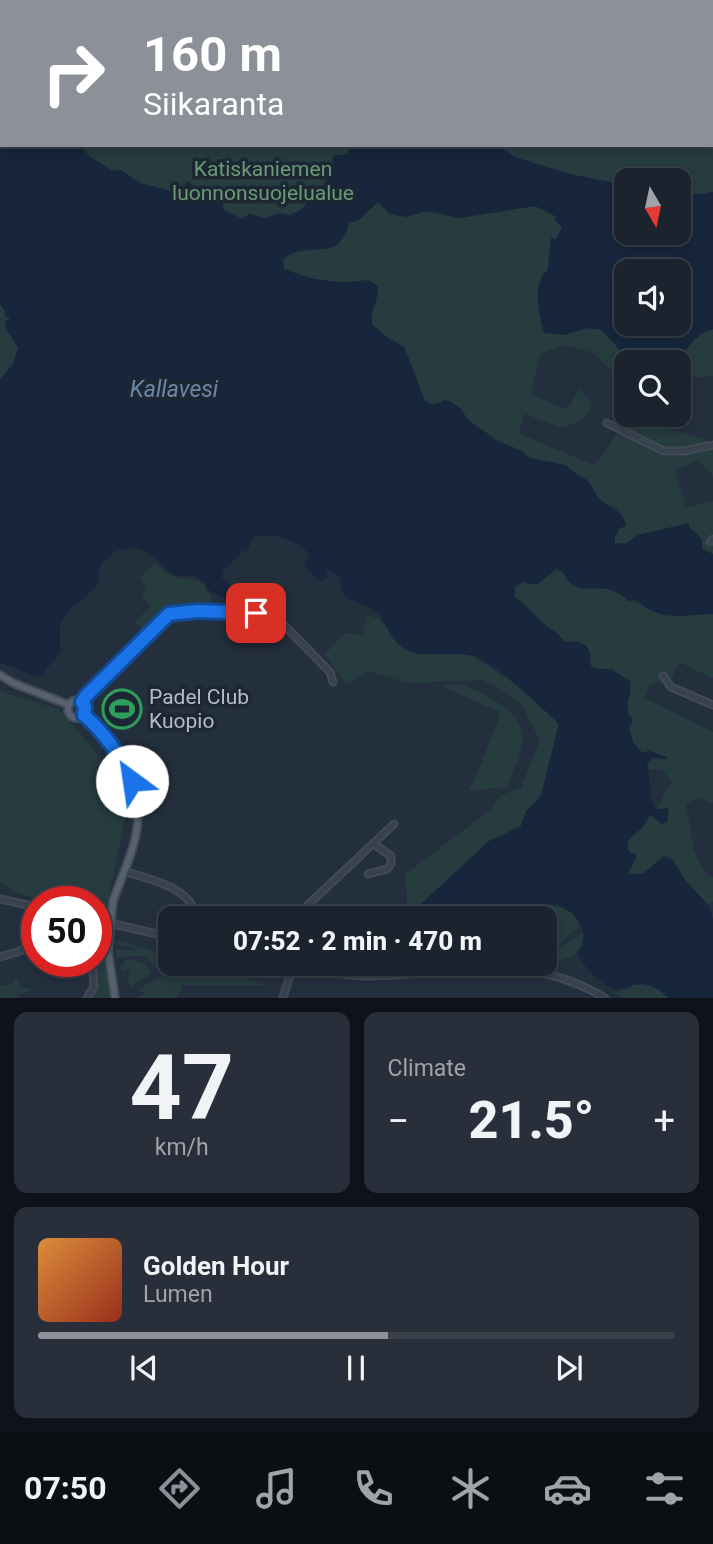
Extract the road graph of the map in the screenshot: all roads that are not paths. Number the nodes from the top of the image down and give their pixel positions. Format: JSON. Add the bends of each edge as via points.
{"nodes":[{"id":1,"x":607,"y":424,"type":"dead end"},
{"id":2,"x":713,"y":445,"type":"edge"},
{"id":3,"x":0,"y":676,"type":"edge"},
{"id":4,"x":663,"y":676,"type":"dead end"},
{"id":5,"x":333,"y":682,"type":"dead end"},
{"id":6,"x":82,"y":702,"type":"junction"},
{"id":7,"x":69,"y":705,"type":"junction"},
{"id":8,"x":713,"y":705,"type":"edge"},
{"id":9,"x":84,"y":715,"type":"junction"},
{"id":10,"x":394,"y":824,"type":"dead end"},
{"id":11,"x":374,"y":844,"type":"junction"},
{"id":12,"x":124,"y":871,"type":"junction"},
{"id":13,"x":368,"y":874,"type":"dead end"},
{"id":14,"x":0,"y":899,"type":"edge"},
{"id":15,"x":21,"y":904,"type":"edge"},
{"id":16,"x":193,"y":906,"type":"edge"},
{"id":17,"x":307,"y":906,"type":"edge"},
{"id":18,"x":112,"y":924,"type":"edge"},
{"id":19,"x":158,"y":934,"type":"edge"},
{"id":20,"x":21,"y":950,"type":"edge"},
{"id":21,"x":0,"y":957,"type":"edge"},
{"id":22,"x":288,"y":976,"type":"edge"},
{"id":23,"x":556,"y":976,"type":"edge"},
{"id":24,"x":93,"y":977,"type":"edge"},
{"id":25,"x":87,"y":998,"type":"edge"},
{"id":26,"x":115,"y":998,"type":"edge"},
{"id":27,"x":283,"y":998,"type":"edge"},
{"id":28,"x":605,"y":998,"type":"edge"}],
"edges":[{"from":1,"to":2,"type":"street","via":[[664,451]]},
{"from":3,"to":7,"type":"main road"},
{"from":4,"to":8,"type":"street","via":[[671,687]]},
{"from":5,"to":6,"type":"street","via":[[330,672],[276,617],[179,612],[169,614]]},
{"from":6,"to":7,"type":"main road"},
{"from":6,"to":9,"type":"main road"},
{"from":7,"to":9,"type":"main road","via":[[73,717]]},
{"from":9,"to":12,"type":"main road","via":[[132,781],[138,820]]},
{"from":10,"to":11,"type":"street"},
{"from":11,"to":13,"type":"street","via":[[391,856],[391,864]]},
{"from":11,"to":17,"type":"street"},
{"from":12,"to":16,"type":"street","via":[[182,893]]},
{"from":12,"to":26,"type":"main road","bridge":true,"via":[[113,901],[108,951]]},
{"from":14,"to":15,"type":"street"},
{"from":18,"to":19,"type":"street"},
{"from":20,"to":21,"type":"street"},
{"from":22,"to":27,"type":"street"},
{"from":23,"to":28,"type":"street"},
{"from":24,"to":25,"type":"street","via":[[94,987]]}]}
